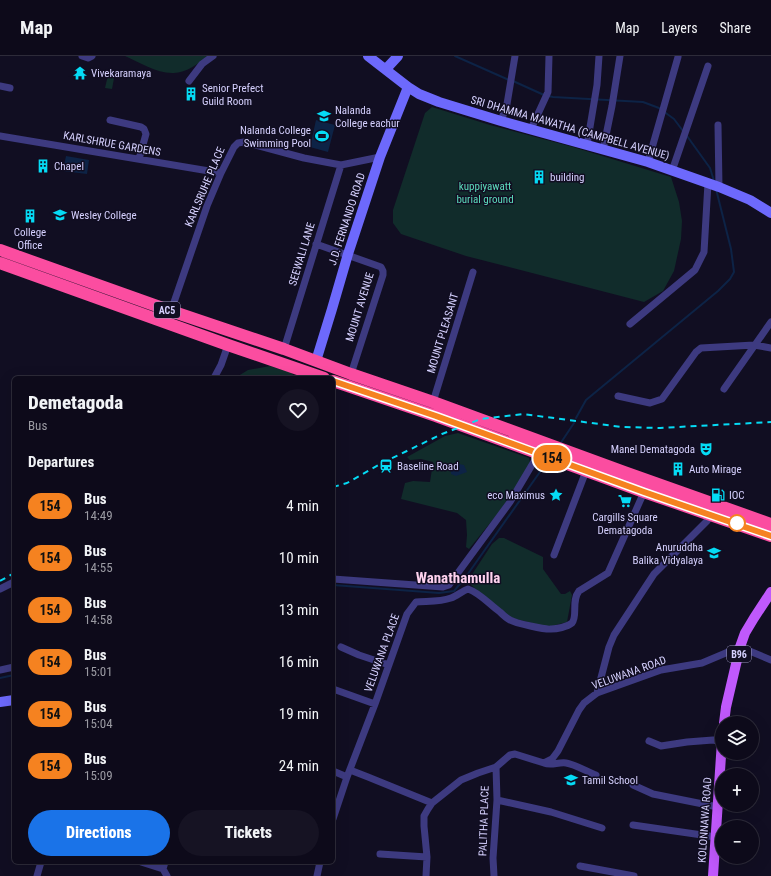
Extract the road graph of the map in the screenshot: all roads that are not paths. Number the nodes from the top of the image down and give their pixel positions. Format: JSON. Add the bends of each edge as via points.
{"nodes":[{"id":1,"x":213,"y":56,"type":"edge"},
{"id":2,"x":368,"y":56,"type":"edge"},
{"id":3,"x":398,"y":56,"type":"edge"},
{"id":4,"x":515,"y":56,"type":"edge"},
{"id":5,"x":549,"y":56,"type":"edge"},
{"id":6,"x":599,"y":56,"type":"edge"},
{"id":7,"x":620,"y":56,"type":"edge"},
{"id":8,"x":678,"y":57,"type":"edge"},
{"id":9,"x":708,"y":66,"type":"dead end"},
{"id":10,"x":386,"y":69,"type":"junction"},
{"id":11,"x":189,"y":81,"type":"dead end"},
{"id":12,"x":0,"y":86,"type":"edge"},
{"id":13,"x":408,"y":87,"type":"junction"},
{"id":14,"x":10,"y":88,"type":"dead end"},
{"id":15,"x":110,"y":120,"type":"dead end"},
{"id":16,"x":501,"y":121,"type":"junction"},
{"id":17,"x":718,"y":125,"type":"dead end"},
{"id":18,"x":531,"y":129,"type":"junction"},
{"id":19,"x":0,"y":136,"type":"edge"},
{"id":20,"x":587,"y":145,"type":"junction"},
{"id":21,"x":603,"y":150,"type":"junction"},
{"id":22,"x":380,"y":157,"type":"junction"},
{"id":23,"x":139,"y":159,"type":"junction"},
{"id":24,"x":648,"y":162,"type":"junction"},
{"id":25,"x":341,"y":165,"type":"junction"},
{"id":26,"x":672,"y":171,"type":"junction"},
{"id":27,"x":221,"y":173,"type":"junction"},
{"id":28,"x":714,"y":185,"type":"junction"},
{"id":29,"x":771,"y":213,"type":"edge"},
{"id":30,"x":316,"y":244,"type":"junction"},
{"id":31,"x":0,"y":250,"type":"edge"},
{"id":32,"x":348,"y":254,"type":"junction"},
{"id":33,"x":0,"y":263,"type":"edge"},
{"id":34,"x":474,"y":272,"type":"dead end"},
{"id":35,"x":171,"y":311,"type":"junction"},
{"id":36,"x":771,"y":322,"type":"edge"},
{"id":37,"x":630,"y":324,"type":"dead end"},
{"id":38,"x":228,"y":345,"type":"junction"},
{"id":39,"x":754,"y":346,"type":"junction"},
{"id":40,"x":771,"y":348,"type":"edge"},
{"id":41,"x":284,"y":349,"type":"junction"},
{"id":42,"x":316,"y":361,"type":"junction"},
{"id":43,"x":351,"y":374,"type":"junction"},
{"id":44,"x":215,"y":376,"type":"edge"},
{"id":45,"x":318,"y":376,"type":"edge"},
{"id":46,"x":333,"y":376,"type":"edge"},
{"id":47,"x":335,"y":377,"type":"edge"},
{"id":48,"x":724,"y":390,"type":"dead end"},
{"id":49,"x":618,"y":396,"type":"dead end"},
{"id":50,"x":433,"y":402,"type":"junction"},
{"id":51,"x":551,"y":453,"type":"junction"},
{"id":52,"x":586,"y":471,"type":"junction"},
{"id":53,"x":644,"y":492,"type":"junction"},
{"id":54,"x":711,"y":514,"type":"junction"},
{"id":55,"x":771,"y":524,"type":"edge"},
{"id":56,"x":771,"y":536,"type":"edge"},
{"id":57,"x":554,"y":555,"type":"dead end"},
{"id":58,"x":335,"y":579,"type":"edge"},
{"id":59,"x":12,"y":583,"type":"edge"},
{"id":60,"x":0,"y":589,"type":"edge"},
{"id":61,"x":771,"y":592,"type":"edge"},
{"id":62,"x":341,"y":647,"type":"dead end"},
{"id":63,"x":740,"y":647,"type":"junction"},
{"id":64,"x":771,"y":660,"type":"edge"},
{"id":65,"x":389,"y":665,"type":"junction"},
{"id":66,"x":12,"y":667,"type":"edge"},
{"id":67,"x":0,"y":670,"type":"edge"},
{"id":68,"x":335,"y":690,"type":"edge"},
{"id":69,"x":597,"y":693,"type":"junction"},
{"id":70,"x":12,"y":700,"type":"edge"},
{"id":71,"x":0,"y":702,"type":"edge"},
{"id":72,"x":375,"y":704,"type":"junction"},
{"id":73,"x":725,"y":716,"type":"edge"},
{"id":74,"x":715,"y":740,"type":"edge"},
{"id":75,"x":649,"y":741,"type":"dead end"},
{"id":76,"x":544,"y":763,"type":"junction"},
{"id":77,"x":496,"y":767,"type":"junction"},
{"id":78,"x":335,"y":772,"type":"edge"},
{"id":79,"x":349,"y":773,"type":"junction"},
{"id":80,"x":596,"y":775,"type":"dead end"},
{"id":81,"x":633,"y":785,"type":"dead end"},
{"id":82,"x":497,"y":800,"type":"junction"},
{"id":83,"x":432,"y":803,"type":"junction"},
{"id":84,"x":715,"y":806,"type":"edge"},
{"id":85,"x":335,"y":813,"type":"edge"},
{"id":86,"x":633,"y":825,"type":"dead end"},
{"id":87,"x":602,"y":828,"type":"dead end"},
{"id":88,"x":715,"y":837,"type":"edge"},
{"id":89,"x":715,"y":850,"type":"edge"},
{"id":90,"x":380,"y":854,"type":"dead end"},
{"id":91,"x":427,"y":857,"type":"junction"},
{"id":92,"x":40,"y":864,"type":"edge"},
{"id":93,"x":148,"y":864,"type":"edge"},
{"id":94,"x":320,"y":864,"type":"edge"},
{"id":95,"x":580,"y":866,"type":"dead end"},
{"id":96,"x":165,"y":869,"type":"edge"},
{"id":97,"x":37,"y":876,"type":"edge"},
{"id":98,"x":317,"y":876,"type":"edge"},
{"id":99,"x":426,"y":876,"type":"edge"},
{"id":100,"x":494,"y":876,"type":"edge"},
{"id":101,"x":634,"y":876,"type":"edge"},
{"id":102,"x":713,"y":876,"type":"edge"}],
"edges":[{"from":1,"to":11,"type":"street","via":[[202,64]]},
{"from":2,"to":10,"type":"main road","name":"SRI DHAMMA MAWATHA (CAMPBELL AVENUE)"},
{"from":3,"to":10,"type":"main road"},
{"from":4,"to":16,"type":"street","via":[[507,104]]},
{"from":5,"to":18,"type":"street","via":[[547,95]]},
{"from":6,"to":20,"type":"street"},
{"from":7,"to":21,"type":"street"},
{"from":8,"to":24,"type":"street"},
{"from":9,"to":26,"type":"street"},
{"from":10,"to":13,"type":"main road","name":"SRI DHAMMA MAWATHA (CAMPBELL AVENUE)"},
{"from":12,"to":14,"type":"street"},
{"from":13,"to":16,"type":"main road","name":"SRI DHAMMA MAWATHA (CAMPBELL AVENUE)","via":[[439,102]]},
{"from":13,"to":22,"type":"main road","name":"J.D. FERNANDO ROAD"},
{"from":15,"to":23,"type":"street","via":[[144,129],[146,134]]},
{"from":16,"to":18,"type":"main road","name":"SRI DHAMMA MAWATHA (CAMPBELL AVENUE)"},
{"from":17,"to":28,"type":"street"},
{"from":18,"to":20,"type":"main road","name":"SRI DHAMMA MAWATHA (CAMPBELL AVENUE)"},
{"from":19,"to":23,"type":"street","name":"KARLSHRUE GARDENS"},
{"from":20,"to":21,"type":"main road","name":"SRI DHAMMA MAWATHA (CAMPBELL AVENUE)"},
{"from":21,"to":24,"type":"main road","name":"SRI DHAMMA MAWATHA (CAMPBELL AVENUE)"},
{"from":22,"to":25,"type":"street","name":"KARLSRUHE PLACE"},
{"from":22,"to":32,"type":"main road","name":"J.D. FERNANDO ROAD"},
{"from":23,"to":27,"type":"street","name":"KARLSHRUE GARDENS"},
{"from":24,"to":26,"type":"main road","name":"SRI DHAMMA MAWATHA (CAMPBELL AVENUE)"},
{"from":25,"to":27,"type":"street","name":"KARLSRUHE PLACE","via":[[244,142],[234,147]]},
{"from":25,"to":30,"type":"street","name":"SEEWALI LANE"},
{"from":26,"to":28,"type":"main road","name":"SRI DHAMMA MAWATHA (CAMPBELL AVENUE)"},
{"from":27,"to":35,"type":"street","name":"KARLSRUHE PLACE"},
{"from":28,"to":29,"type":"main road","name":"SRI DHAMMA MAWATHA (CAMPBELL AVENUE)","via":[[750,200]]},
{"from":28,"to":37,"type":"street","via":[[704,252],[695,270]]},
{"from":30,"to":32,"type":"street","name":"MOUNT AVENUE"},
{"from":30,"to":41,"type":"street","name":"SEEWALI LANE"},
{"from":31,"to":35,"type":"highway","number":"AC5"},
{"from":32,"to":42,"type":"main road","name":"J.D. FERNANDO ROAD"},
{"from":32,"to":43,"type":"street","name":"MOUNT AVENUE","via":[[381,267],[383,271]]},
{"from":33,"to":38,"type":"highway","number":"AC5"},
{"from":34,"to":50,"type":"street","name":"MOUNT PLEASANT"},
{"from":35,"to":41,"type":"highway","number":"AC5"},
{"from":36,"to":39,"type":"street"},
{"from":38,"to":44,"type":"street"},
{"from":38,"to":45,"type":"highway","number":"AC5"},
{"from":39,"to":40,"type":"street"},
{"from":39,"to":48,"type":"street"},
{"from":39,"to":49,"type":"street","via":[[701,348],[662,399],[650,404]]},
{"from":41,"to":42,"type":"highway","number":"AC5"},
{"from":42,"to":46,"type":"highway","number":"AC5"},
{"from":43,"to":46,"type":"highway","number":"AC5"},
{"from":43,"to":50,"type":"highway","number":"AC5"},
{"from":47,"to":51,"type":"highway","number":"AC5","via":[[436,416]]},
{"from":50,"to":51,"type":"highway","number":"AC5"},
{"from":51,"to":52,"type":"highway","number":"AC5"},
{"from":51,"to":55,"type":"highway","number":"AC5","via":[[624,472]]},
{"from":51,"to":58,"type":"street","via":[[510,502],[449,585],[443,587]]},
{"from":52,"to":53,"type":"highway","number":"AC5"},
{"from":52,"to":57,"type":"street"},
{"from":53,"to":54,"type":"highway","number":"AC5"},
{"from":53,"to":65,"type":"street","name":"VELUWANA PLACE","via":[[608,573],[576,594],[575,618],[572,623],[550,630],[509,620],[476,593],[468,589],[463,590],[452,598],[416,602],[407,614]]},
{"from":54,"to":56,"type":"highway","number":"AC5"},
{"from":54,"to":69,"type":"street","via":[[654,574],[614,635]]},
{"from":59,"to":60,"type":"street"},
{"from":61,"to":63,"type":"main road","number":"B96","via":[[745,633]]},
{"from":62,"to":65,"type":"street"},
{"from":63,"to":64,"type":"street"},
{"from":63,"to":69,"type":"street","name":"VELUWANA ROAD","via":[[702,663],[661,670]]},
{"from":63,"to":73,"type":"main road","number":"B96"},
{"from":65,"to":72,"type":"street","name":"VELUWANA PLACE"},
{"from":66,"to":67,"type":"street"},
{"from":68,"to":72,"type":"street"},
{"from":69,"to":76,"type":"street","name":"VELUWANA ROAD","via":[[584,703],[558,751],[552,759]]},
{"from":70,"to":71,"type":"main road"},
{"from":72,"to":79,"type":"street","name":"VELUWANA PLACE"},
{"from":74,"to":75,"type":"street","via":[[661,746]]},
{"from":76,"to":77,"type":"street","via":[[515,754]]},
{"from":76,"to":80,"type":"street","via":[[567,763]]},
{"from":77,"to":82,"type":"street","name":"PALITHA PLACE"},
{"from":77,"to":83,"type":"street","via":[[461,780]]},
{"from":78,"to":79,"type":"street"},
{"from":79,"to":83,"type":"street","via":[[368,776]]},
{"from":79,"to":85,"type":"street","name":"VELUWANA PLACE"},
{"from":81,"to":84,"type":"street","via":[[653,794]]},
{"from":82,"to":87,"type":"street","via":[[551,812]]},
{"from":82,"to":100,"type":"street","name":"PALITHA PLACE"},
{"from":83,"to":91,"type":"street","via":[[424,816]]},
{"from":86,"to":88,"type":"street"},
{"from":89,"to":102,"type":"main road","name":"KOLONNAWA ROAD"},
{"from":90,"to":91,"type":"street"},
{"from":91,"to":99,"type":"street"},
{"from":92,"to":97,"type":"street"},
{"from":93,"to":96,"type":"street"},
{"from":94,"to":98,"type":"street"},
{"from":95,"to":101,"type":"street"}]}
